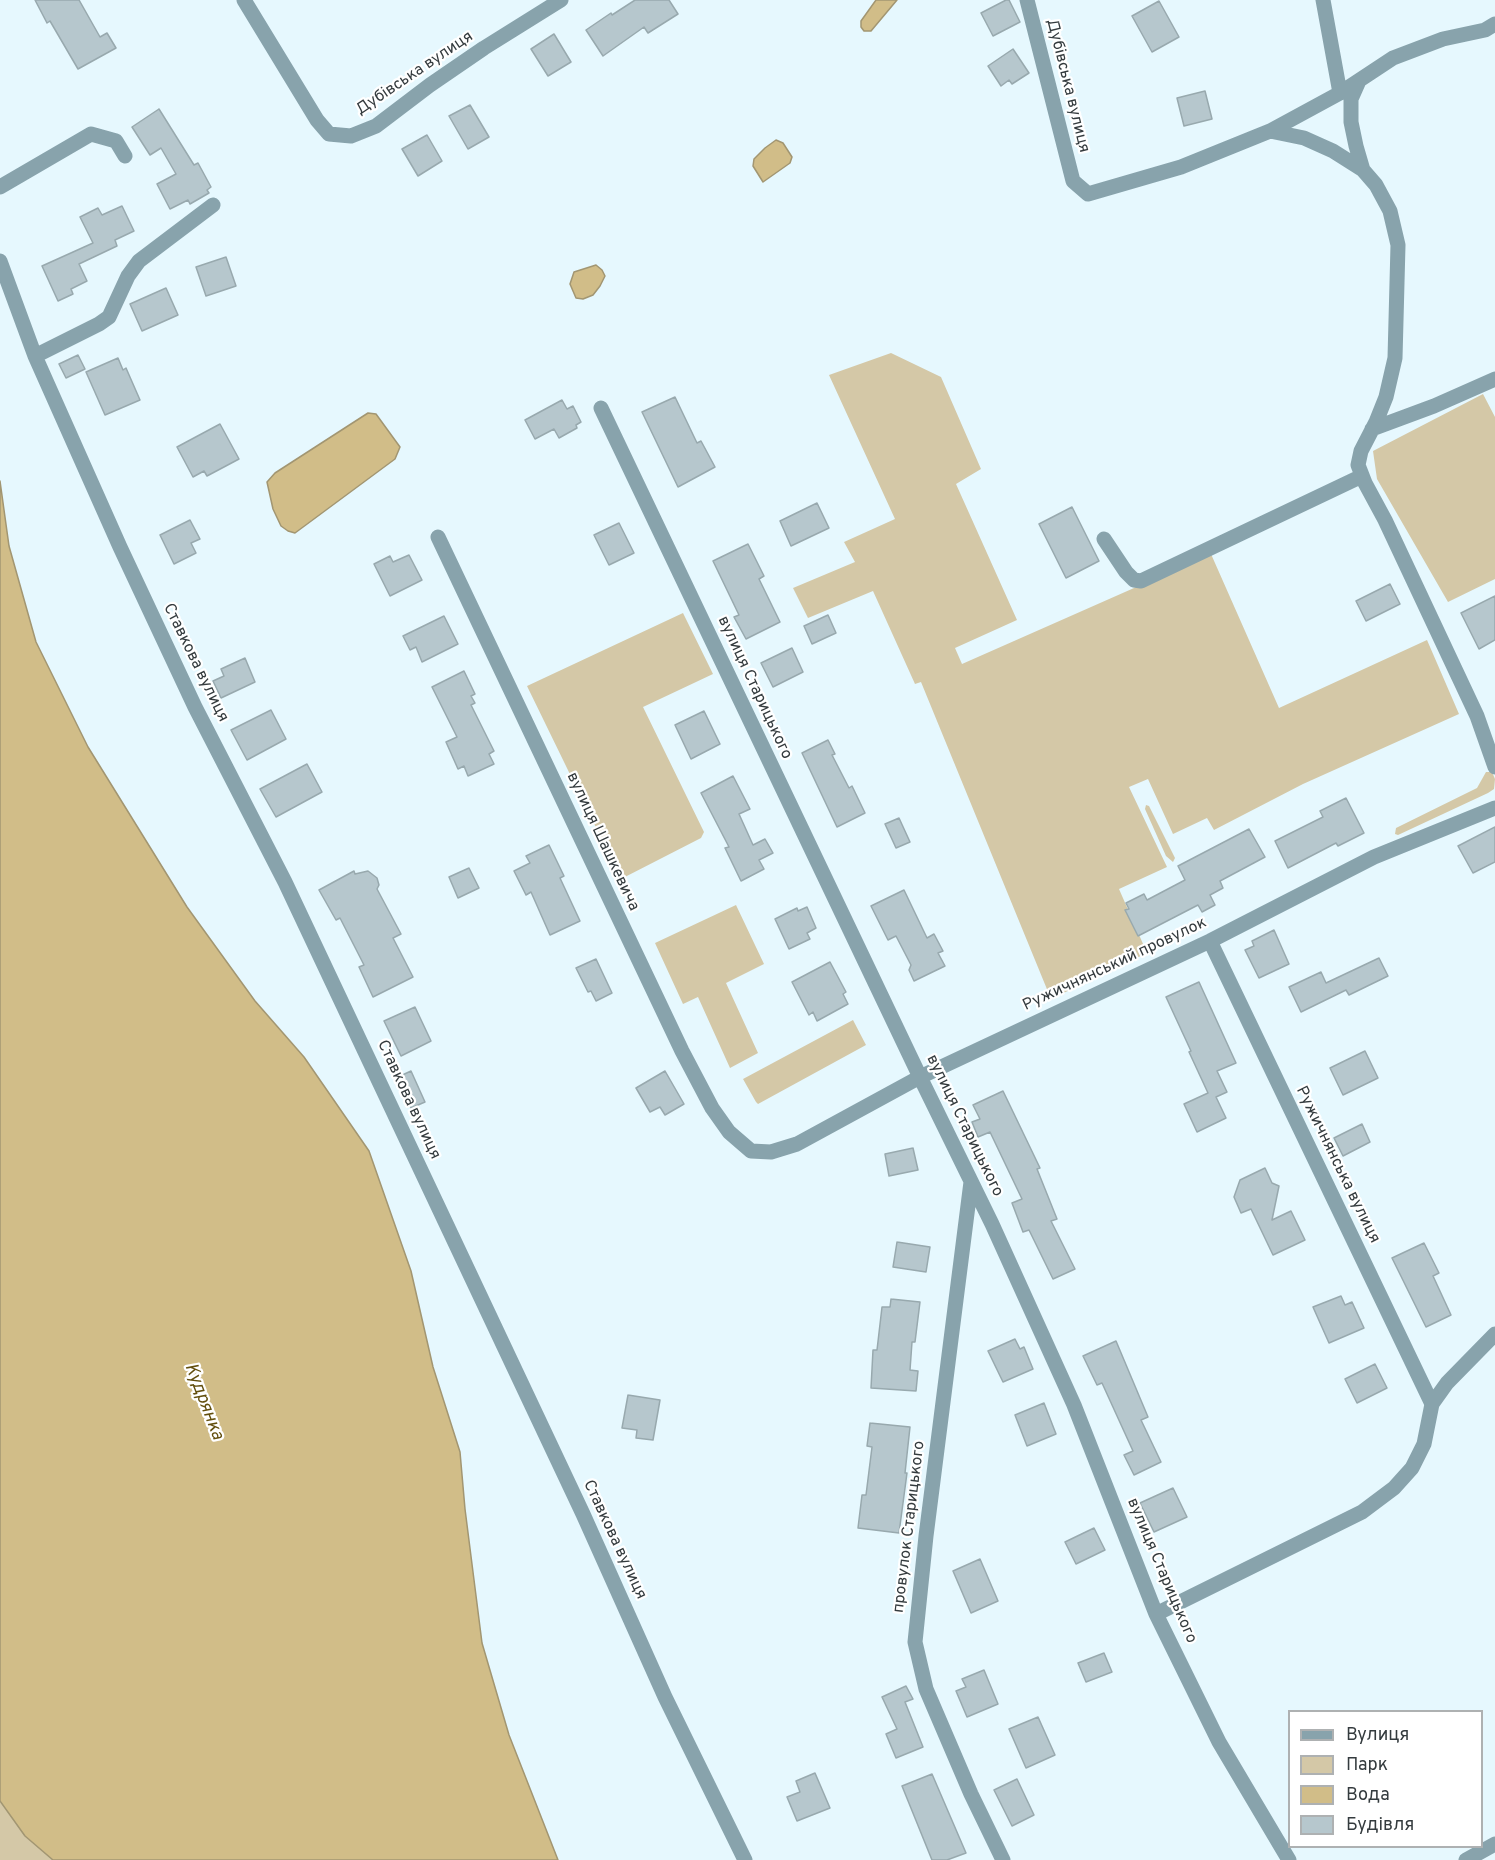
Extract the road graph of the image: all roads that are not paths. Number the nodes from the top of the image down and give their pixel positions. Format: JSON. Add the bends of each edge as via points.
{"nodes":[{"id":1,"x":244,"y":0,"type":"edge"},
{"id":2,"x":561,"y":0,"type":"edge"},
{"id":3,"x":1027,"y":0,"type":"edge"},
{"id":4,"x":1323,"y":0,"type":"edge"},
{"id":5,"x":1495,"y":24,"type":"edge"},
{"id":6,"x":1359,"y":81,"type":"junction"},
{"id":7,"x":1340,"y":93,"type":"junction"},
{"id":8,"x":1270,"y":131,"type":"junction"},
{"id":9,"x":125,"y":156,"type":"dead end"},
{"id":10,"x":1363,"y":170,"type":"junction"},
{"id":11,"x":0,"y":187,"type":"edge"},
{"id":12,"x":213,"y":206,"type":"dead end"},
{"id":13,"x":0,"y":261,"type":"edge"},
{"id":14,"x":35,"y":356,"type":"junction"},
{"id":15,"x":1495,"y":379,"type":"edge"},
{"id":16,"x":601,"y":408,"type":"dead end"},
{"id":17,"x":1371,"y":429,"type":"junction"},
{"id":18,"x":1362,"y":476,"type":"junction"},
{"id":19,"x":438,"y":537,"type":"dead end"},
{"id":20,"x":1104,"y":538,"type":"dead end"},
{"id":21,"x":1495,"y":767,"type":"edge"},
{"id":22,"x":1495,"y":808,"type":"edge"},
{"id":23,"x":1209,"y":941,"type":"junction"},
{"id":24,"x":920,"y":1077,"type":"junction"},
{"id":25,"x":751,"y":1150,"type":"joint"},
{"id":26,"x":971,"y":1182,"type":"junction"},
{"id":27,"x":992,"y":1224,"type":"junction"},
{"id":28,"x":965,"y":1232,"type":"junction"},
{"id":29,"x":1495,"y":1334,"type":"edge"},
{"id":30,"x":1432,"y":1404,"type":"junction"},
{"id":31,"x":1156,"y":1614,"type":"junction"},
{"id":32,"x":1495,"y":1844,"type":"edge"},
{"id":33,"x":745,"y":1860,"type":"edge"},
{"id":34,"x":1003,"y":1860,"type":"edge"},
{"id":35,"x":1289,"y":1860,"type":"edge"},
{"id":36,"x":1466,"y":1860,"type":"edge"}],
"edges":[{"from":1,"to":2,"type":"street","name":"Дубівська вулиця","via":[[317,120],[329,134],[351,136],[376,126],[484,48]]},
{"from":3,"to":8,"type":"street","name":"Дубівська вулиця","via":[[1073,181],[1088,194],[1181,167]]},
{"from":4,"to":7,"type":"street"},
{"from":5,"to":6,"type":"street","via":[[1393,58]]},
{"from":6,"to":7,"type":"street"},
{"from":6,"to":10,"type":"street","via":[[1351,99],[1351,122]]},
{"from":7,"to":8,"type":"street"},
{"from":8,"to":10,"type":"street","via":[[1304,138]]},
{"from":9,"to":11,"type":"street","via":[[116,141],[91,134]]},
{"from":10,"to":17,"type":"street","via":[[1390,211],[1398,245],[1395,358],[1386,397]]},
{"from":12,"to":14,"type":"street","via":[[139,261],[109,316]]},
{"from":13,"to":14,"type":"street","name":"Ставкова вулиця"},
{"from":14,"to":33,"type":"street","name":"Ставкова вулиця","via":[[195,707],[285,882],[583,1514],[665,1697]]},
{"from":15,"to":17,"type":"street"},
{"from":16,"to":24,"type":"street","name":"вулиця Старицького"},
{"from":17,"to":18,"type":"street","via":[[1358,465]]},
{"from":18,"to":20,"type":"street","via":[[1141,581],[1126,572]]},
{"from":18,"to":21,"type":"street","via":[[1478,716]]},
{"from":19,"to":25,"type":"street","name":"вулиця Шашкевича","via":[[682,1051],[712,1108],[729,1132]]},
{"from":22,"to":23,"type":"street","name":"Ружичнянський провулок","via":[[1374,857]]},
{"from":23,"to":24,"type":"street","name":"Ружичнянський провулок"},
{"from":23,"to":30,"type":"street","name":"Ружичнянська вулиця"},
{"from":24,"to":25,"type":"street","name":"Ружичнянський провулок","via":[[798,1144],[771,1152]]},
{"from":24,"to":26,"type":"street","name":"вулиця Старицького"},
{"from":26,"to":27,"type":"street","name":"вулиця Старицького"},
{"from":26,"to":28,"type":"street","name":"провулок Старицького"},
{"from":27,"to":28,"type":"street","via":[[975,1224]]},
{"from":27,"to":31,"type":"street","name":"вулиця Старицького","via":[[1074,1406]]},
{"from":28,"to":34,"type":"street","name":"провулок Старицького","via":[[915,1642],[926,1689]]},
{"from":29,"to":30,"type":"street"},
{"from":30,"to":31,"type":"street","via":[[1425,1444],[1412,1468],[1394,1488],[1362,1512]]},
{"from":31,"to":35,"type":"street","name":"вулиця Старицького","via":[[1219,1742]]},
{"from":32,"to":36,"type":"street"}]}
